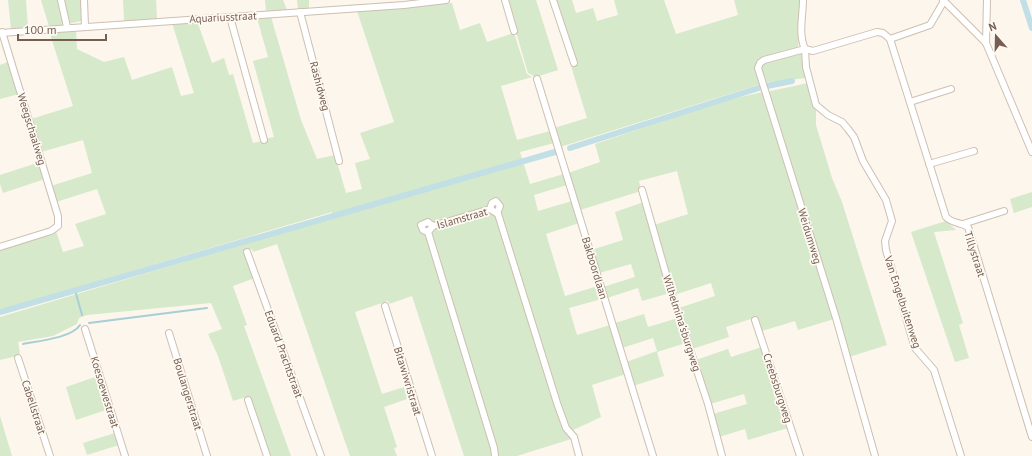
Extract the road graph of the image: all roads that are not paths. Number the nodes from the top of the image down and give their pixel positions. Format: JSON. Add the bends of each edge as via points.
{"nodes":[{"id":1,"x":61,"y":0,"type":"edge"},
{"id":2,"x":84,"y":0,"type":"edge"},
{"id":3,"x":446,"y":0,"type":"edge"},
{"id":4,"x":505,"y":0,"type":"edge"},
{"id":5,"x":553,"y":0,"type":"edge"},
{"id":6,"x":803,"y":0,"type":"edge"},
{"id":7,"x":986,"y":0,"type":"edge"},
{"id":8,"x":944,"y":1,"type":"edge"},
{"id":9,"x":403,"y":3,"type":"edge"},
{"id":10,"x":300,"y":12,"type":"junction"},
{"id":11,"x":230,"y":17,"type":"junction"},
{"id":12,"x":85,"y":26,"type":"junction"},
{"id":13,"x":67,"y":27,"type":"junction"},
{"id":14,"x":514,"y":31,"type":"dead end"},
{"id":15,"x":1,"y":32,"type":"edge"},
{"id":16,"x":890,"y":39,"type":"junction"},
{"id":17,"x":986,"y":43,"type":"junction"},
{"id":18,"x":805,"y":49,"type":"junction"},
{"id":19,"x":574,"y":63,"type":"dead end"},
{"id":20,"x":538,"y":79,"type":"dead end"},
{"id":21,"x":951,"y":89,"type":"dead end"},
{"id":22,"x":910,"y":102,"type":"junction"},
{"id":23,"x":264,"y":140,"type":"dead end"},
{"id":24,"x":974,"y":151,"type":"dead end"},
{"id":25,"x":1032,"y":152,"type":"edge"},
{"id":26,"x":339,"y":161,"type":"dead end"},
{"id":27,"x":929,"y":164,"type":"junction"},
{"id":28,"x":642,"y":190,"type":"dead end"},
{"id":29,"x":1004,"y":210,"type":"dead end"},
{"id":30,"x":964,"y":224,"type":"junction"},
{"id":31,"x":432,"y":226,"type":"junction"},
{"id":32,"x":428,"y":232,"type":"junction"},
{"id":33,"x":0,"y":247,"type":"edge"},
{"id":34,"x":247,"y":252,"type":"dead end"},
{"id":35,"x":385,"y":306,"type":"dead end"},
{"id":36,"x":755,"y":320,"type":"dead end"},
{"id":37,"x":85,"y":329,"type":"dead end"},
{"id":38,"x":169,"y":332,"type":"dead end"},
{"id":39,"x":18,"y":358,"type":"dead end"},
{"id":40,"x":248,"y":400,"type":"dead end"},
{"id":41,"x":1032,"y":437,"type":"edge"},
{"id":42,"x":50,"y":456,"type":"edge"},
{"id":43,"x":125,"y":456,"type":"edge"},
{"id":44,"x":207,"y":456,"type":"edge"},
{"id":45,"x":267,"y":456,"type":"edge"},
{"id":46,"x":321,"y":456,"type":"edge"},
{"id":47,"x":432,"y":456,"type":"edge"},
{"id":48,"x":495,"y":456,"type":"edge"},
{"id":49,"x":580,"y":456,"type":"edge"},
{"id":50,"x":653,"y":456,"type":"edge"},
{"id":51,"x":722,"y":456,"type":"edge"},
{"id":52,"x":800,"y":456,"type":"edge"},
{"id":53,"x":875,"y":456,"type":"edge"},
{"id":54,"x":961,"y":456,"type":"edge"}],
"edges":[{"from":1,"to":13,"type":"street"},
{"from":2,"to":12,"type":"street"},
{"from":3,"to":9,"type":"street","name":"Aquariusstraat"},
{"from":4,"to":14,"type":"street"},
{"from":5,"to":19,"type":"street"},
{"from":6,"to":18,"type":"street","via":[[801,38]]},
{"from":7,"to":17,"type":"street"},
{"from":8,"to":16,"type":"street","via":[[930,25]]},
{"from":8,"to":17,"type":"street"},
{"from":9,"to":10,"type":"street","name":"Aquariusstraat"},
{"from":10,"to":11,"type":"street","name":"Aquariusstraat"},
{"from":10,"to":26,"type":"street","name":"Rashidweg"},
{"from":11,"to":12,"type":"street","name":"Aquariusstraat"},
{"from":11,"to":23,"type":"street"},
{"from":12,"to":13,"type":"street","name":"Aquariusstraat"},
{"from":13,"to":15,"type":"street","name":"Aquariusstraat"},
{"from":15,"to":33,"type":"street","name":"Weegschaalweg","via":[[58,216],[58,226],[51,231]]},
{"from":16,"to":18,"type":"street","via":[[877,32],[819,50]]},
{"from":16,"to":22,"type":"street","name":"Tillystraat"},
{"from":17,"to":25,"type":"street"},
{"from":18,"to":53,"type":"street","name":"Weidumweg","via":[[761,61],[758,68]]},
{"from":18,"to":54,"type":"street","name":"Van Engelbuitenweg","via":[[806,67],[816,105],[842,122],[854,137],[863,161],[886,200],[892,221],[885,241],[886,250],[915,348],[934,370]]},
{"from":20,"to":50,"type":"street","name":"Bakboordlaan"},
{"from":21,"to":22,"type":"street"},
{"from":22,"to":27,"type":"street","name":"Tillystraat"},
{"from":24,"to":27,"type":"street"},
{"from":27,"to":30,"type":"street","name":"Tillystraat","via":[[946,217],[954,223]]},
{"from":28,"to":51,"type":"street","name":"Wilhelmina'sburgweg"},
{"from":29,"to":30,"type":"street"},
{"from":30,"to":41,"type":"street","name":"Tillystraat","via":[[968,227]]},
{"from":31,"to":32,"type":"street","name":"Islamstraat"},
{"from":31,"to":32,"type":"street","via":[[428,222],[422,225],[423,230]]},
{"from":31,"to":49,"type":"street","name":"Islamstraat","via":[[490,209],[498,212],[557,403]]},
{"from":32,"to":48,"type":"street","name":"Islamstraat"},
{"from":34,"to":46,"type":"street","name":"Eduard Prachtstraat"},
{"from":35,"to":47,"type":"street","name":"Bitawiwristraat"},
{"from":36,"to":52,"type":"street","name":"Creebsburgweg"},
{"from":37,"to":43,"type":"street","name":"Koesoewestraat"},
{"from":38,"to":44,"type":"street","name":"Boulangerstraat"},
{"from":39,"to":42,"type":"street","name":"Cabellstraat"},
{"from":40,"to":45,"type":"street"}]}
